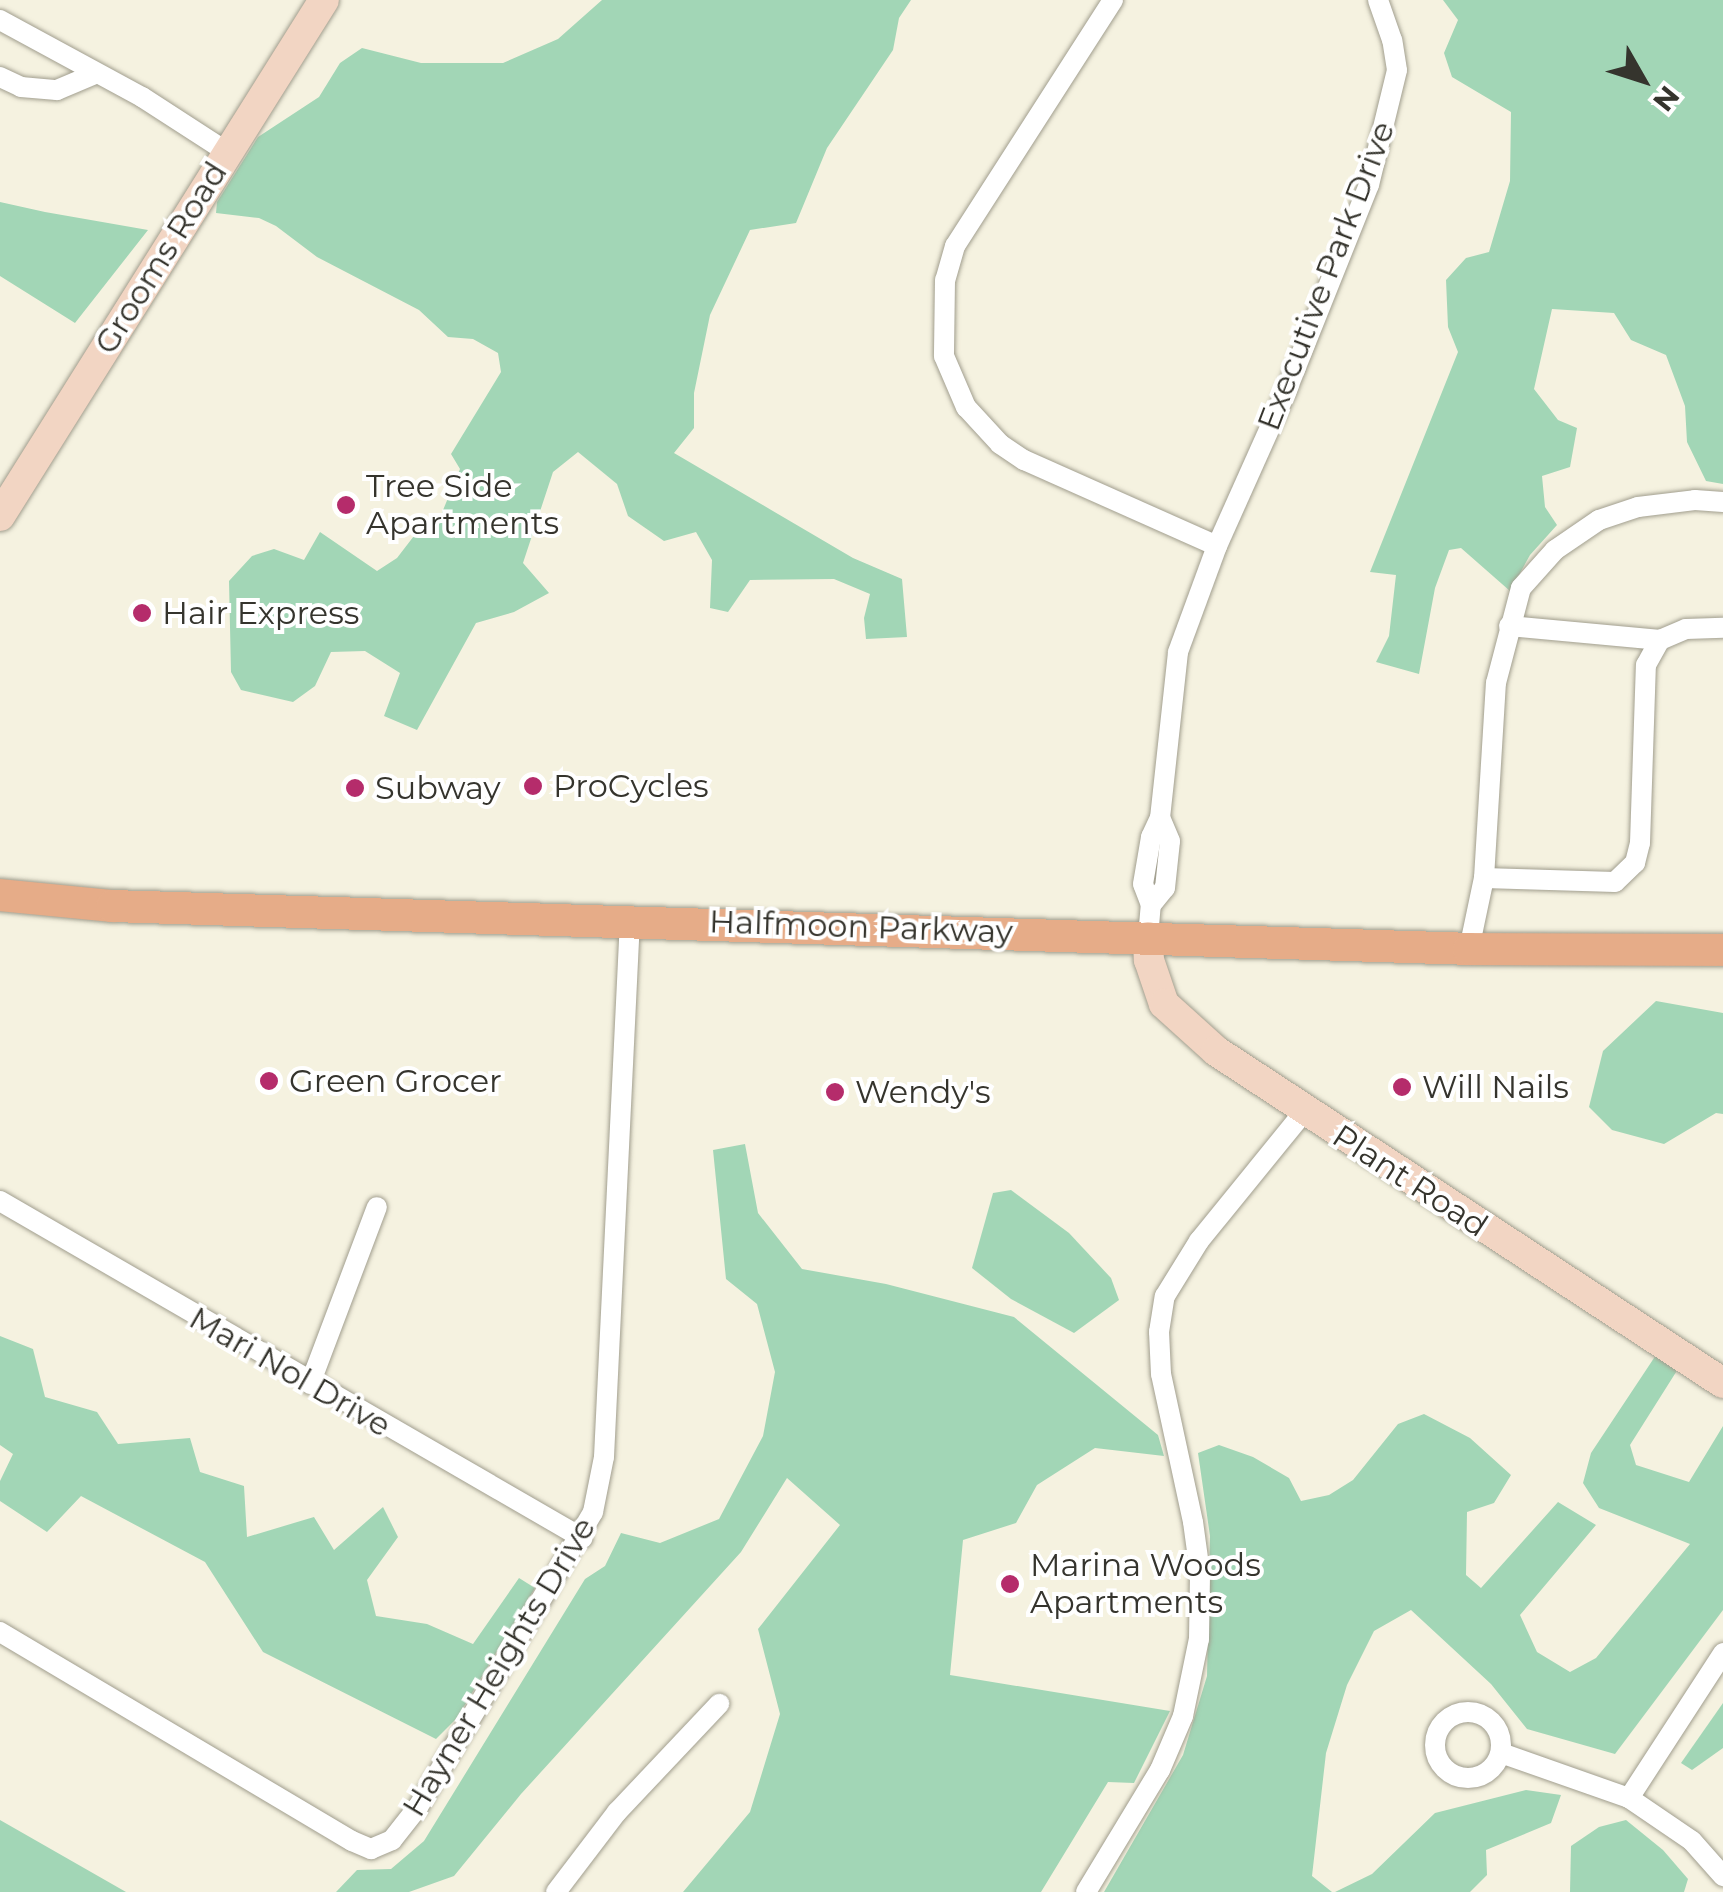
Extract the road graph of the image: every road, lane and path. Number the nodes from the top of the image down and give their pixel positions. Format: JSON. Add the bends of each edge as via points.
{"nodes":[{"id":1,"x":324,"y":0,"type":"edge"},
{"id":2,"x":1113,"y":0,"type":"edge"},
{"id":3,"x":1378,"y":0,"type":"edge"},
{"id":4,"x":0,"y":20,"type":"edge"},
{"id":5,"x":97,"y":73,"type":"junction"},
{"id":6,"x":0,"y":77,"type":"edge"},
{"id":7,"x":227,"y":152,"type":"junction"},
{"id":8,"x":1723,"y":502,"type":"edge"},
{"id":9,"x":0,"y":516,"type":"edge"},
{"id":10,"x":1217,"y":546,"type":"junction"},
{"id":11,"x":1509,"y":626,"type":"junction"},
{"id":12,"x":1723,"y":628,"type":"edge"},
{"id":13,"x":1660,"y":640,"type":"junction"},
{"id":14,"x":1484,"y":878,"type":"junction"},
{"id":15,"x":0,"y":896,"type":"edge"},
{"id":16,"x":630,"y":918,"type":"junction"},
{"id":17,"x":1149,"y":921,"type":"junction"},
{"id":18,"x":1469,"y":949,"type":"junction"},
{"id":19,"x":1723,"y":950,"type":"edge"},
{"id":20,"x":1304,"y":1112,"type":"junction"},
{"id":21,"x":0,"y":1201,"type":"edge"},
{"id":22,"x":377,"y":1206,"type":"dead end"},
{"id":23,"x":1723,"y":1383,"type":"edge"},
{"id":24,"x":310,"y":1384,"type":"junction"},
{"id":25,"x":582,"y":1538,"type":"junction"},
{"id":26,"x":0,"y":1632,"type":"edge"},
{"id":27,"x":1723,"y":1653,"type":"edge"},
{"id":28,"x":720,"y":1704,"type":"dead end"},
{"id":29,"x":1501,"y":1752,"type":"dead end"},
{"id":30,"x":1629,"y":1798,"type":"junction"},
{"id":31,"x":1723,"y":1876,"type":"edge"},
{"id":32,"x":556,"y":1892,"type":"edge"},
{"id":33,"x":1086,"y":1892,"type":"edge"}],
"edges":[{"from":1,"to":7,"type":"street","name":"Grooms Road"},
{"from":2,"to":10,"type":"street","via":[[955,246],[945,280],[944,356],[966,407],[1000,444]]},
{"from":3,"to":10,"type":"street","name":"Executive Park Drive","via":[[1397,70],[1369,184]]},
{"from":4,"to":5,"type":"street"},
{"from":5,"to":6,"type":"street","via":[[56,90],[21,88]]},
{"from":5,"to":7,"type":"street"},
{"from":7,"to":9,"type":"street","name":"Grooms Road"},
{"from":8,"to":11,"type":"street","via":[[1638,506],[1599,520],[1532,573]]},
{"from":10,"to":17,"type":"street","name":"Executive Park Drive","via":[[1178,652],[1160,818],[1144,884]]},
{"from":11,"to":13,"type":"street"},
{"from":11,"to":14,"type":"street","via":[[1496,683]]},
{"from":12,"to":13,"type":"street","via":[[1686,628]]},
{"from":13,"to":14,"type":"street","via":[[1646,665],[1635,863],[1615,882]]},
{"from":14,"to":18,"type":"street"},
{"from":15,"to":16,"type":"main road","name":"Halfmoon Parkway","via":[[112,906]]},
{"from":16,"to":17,"type":"main road","name":"Halfmoon Parkway"},
{"from":16,"to":25,"type":"street","name":"Hayner Heights Drive","via":[[604,1456]]},
{"from":17,"to":18,"type":"main road","name":"Halfmoon Parkway"},
{"from":17,"to":20,"type":"street","name":"Plant Road","via":[[1156,988],[1178,1019]]},
{"from":18,"to":19,"type":"main road","name":"Halfmoon Parkway"},
{"from":20,"to":23,"type":"street","name":"Plant Road"},
{"from":20,"to":33,"type":"street","via":[[1199,1241],[1165,1296],[1162,1374],[1193,1522],[1199,1639],[1184,1716],[1160,1770]]},
{"from":21,"to":24,"type":"street","name":"Mari Nol Drive"},
{"from":22,"to":24,"type":"street"},
{"from":24,"to":25,"type":"street","name":"Mari Nol Drive"},
{"from":25,"to":26,"type":"street","name":"Hayner Heights Drive","via":[[418,1807],[392,1840],[371,1849]]},
{"from":27,"to":30,"type":"street"},
{"from":28,"to":32,"type":"street","via":[[616,1812]]},
{"from":29,"to":30,"type":"street"},
{"from":30,"to":31,"type":"street","via":[[1692,1841]]}]}
